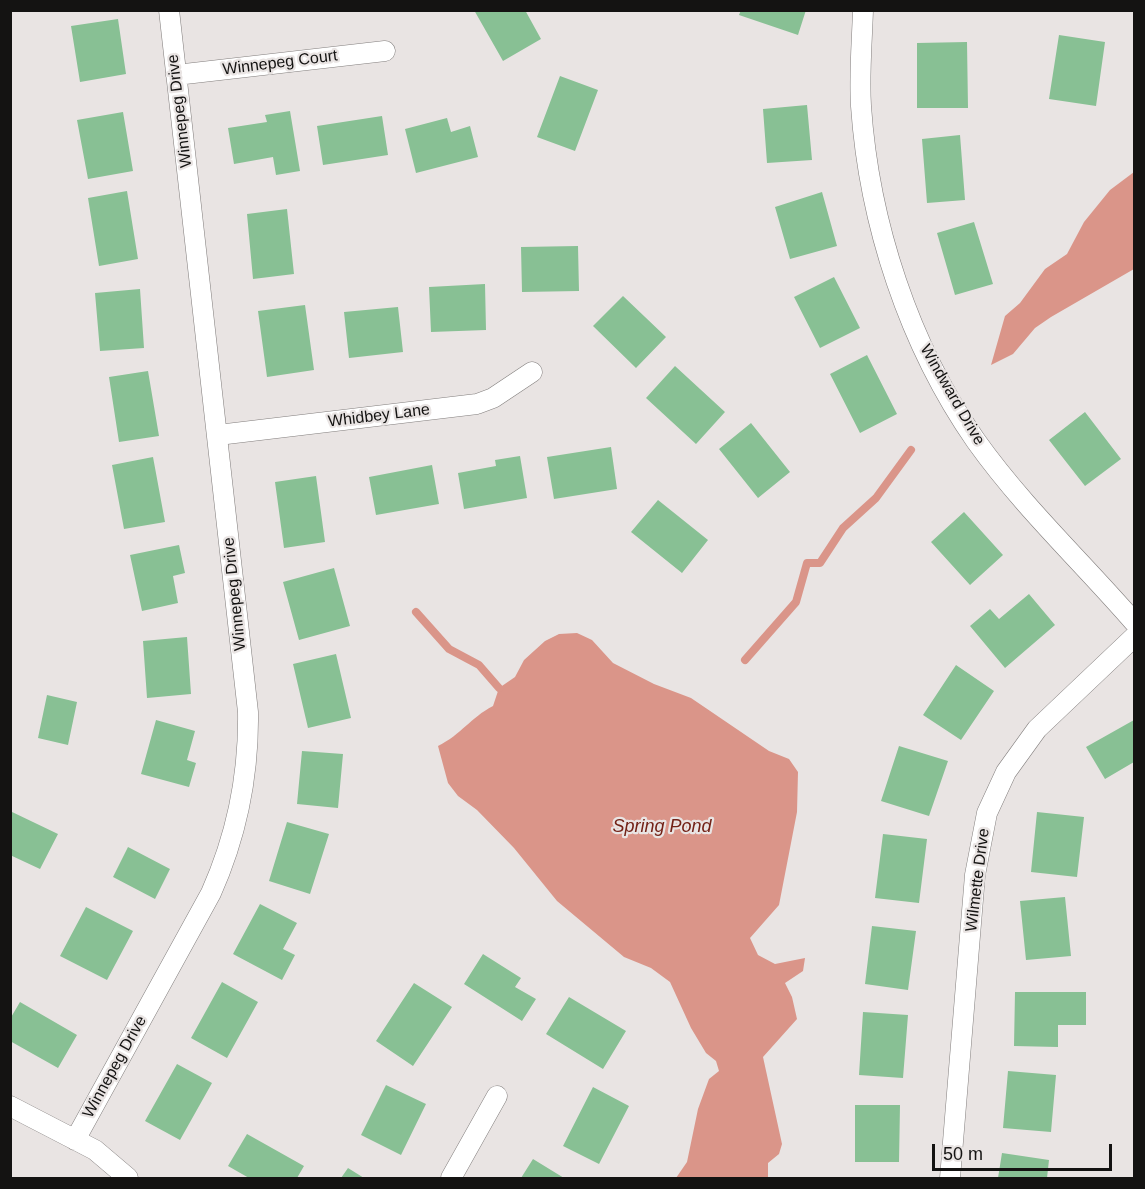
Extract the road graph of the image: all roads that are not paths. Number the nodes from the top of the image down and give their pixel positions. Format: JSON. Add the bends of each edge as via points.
{"nodes":[{"id":1,"x":169,"y":10,"type":"edge"},
{"id":2,"x":863,"y":10,"type":"edge"},
{"id":3,"x":385,"y":51,"type":"dead end"},
{"id":4,"x":176,"y":75,"type":"junction"},
{"id":5,"x":532,"y":372,"type":"dead end"},
{"id":6,"x":218,"y":435,"type":"junction"},
{"id":7,"x":1134,"y":622,"type":"edge"},
{"id":8,"x":1134,"y":637,"type":"edge"},
{"id":9,"x":497,"y":1096,"type":"dead end"},
{"id":10,"x":10,"y":1106,"type":"edge"},
{"id":11,"x":75,"y":1140,"type":"junction"},
{"id":12,"x":128,"y":1179,"type":"edge"},
{"id":13,"x":451,"y":1179,"type":"edge"},
{"id":14,"x":950,"y":1179,"type":"edge"}],
"edges":[{"from":1,"to":4,"type":"street","name":"Winnepeg Drive"},
{"from":2,"to":7,"type":"street","name":"Windward Drive","via":[[860,62],[864,142],[879,222],[904,303],[936,373],[976,440],[1017,493]]},
{"from":3,"to":4,"type":"street","name":"Winnepeg Court"},
{"from":4,"to":6,"type":"street","name":"Winnepeg Drive"},
{"from":5,"to":6,"type":"street","name":"Whidbey Lane","via":[[493,399],[477,404]]},
{"from":6,"to":11,"type":"street","name":"Winnepeg Drive","via":[[248,712],[246,770],[237,825],[211,893]]},
{"from":8,"to":14,"type":"street","name":"Wilmette Drive","via":[[1037,729],[1006,772],[987,813],[975,875]]},
{"from":9,"to":13,"type":"street"},
{"from":10,"to":11,"type":"street"},
{"from":11,"to":12,"type":"street","via":[[116,1166]]}]}
